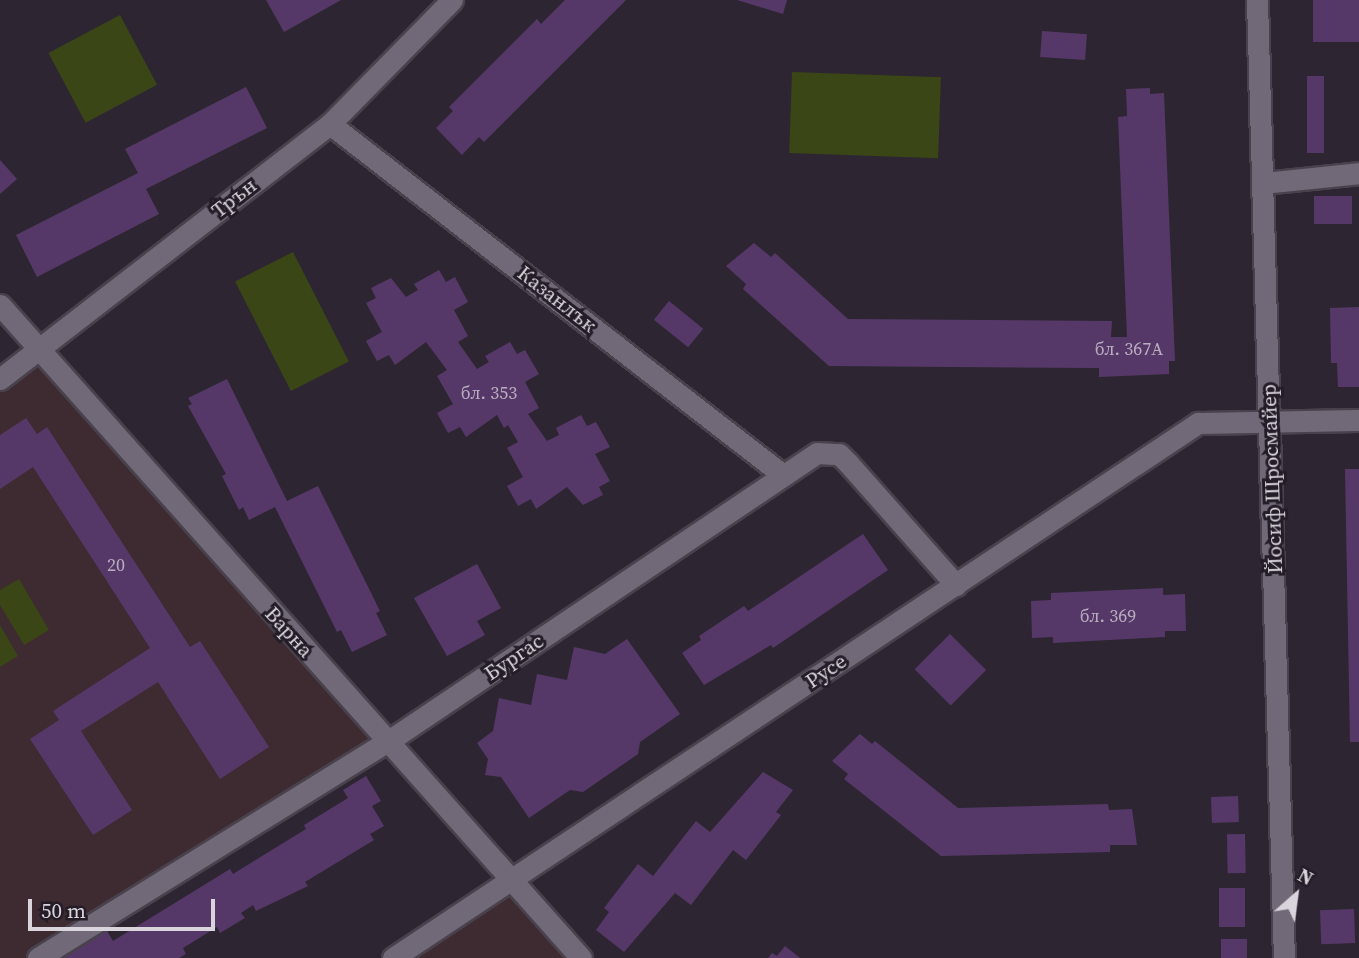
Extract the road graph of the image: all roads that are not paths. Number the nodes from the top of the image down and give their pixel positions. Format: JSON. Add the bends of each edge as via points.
{"nodes":[{"id":1,"x":452,"y":0,"type":"edge"},
{"id":2,"x":1257,"y":0,"type":"edge"},
{"id":3,"x":330,"y":124,"type":"junction"},
{"id":4,"x":1359,"y":173,"type":"edge"},
{"id":5,"x":1263,"y":183,"type":"junction"},
{"id":6,"x":0,"y":304,"type":"edge"},
{"id":7,"x":40,"y":350,"type":"junction"},
{"id":8,"x":0,"y":379,"type":"edge"},
{"id":9,"x":1359,"y":420,"type":"edge"},
{"id":10,"x":1270,"y":423,"type":"junction"},
{"id":11,"x":783,"y":475,"type":"junction"},
{"id":12,"x":956,"y":585,"type":"junction"},
{"id":13,"x":387,"y":742,"type":"junction"},
{"id":14,"x":511,"y":881,"type":"junction"},
{"id":15,"x":38,"y":958,"type":"edge"},
{"id":16,"x":393,"y":958,"type":"edge"},
{"id":17,"x":581,"y":958,"type":"edge"},
{"id":18,"x":1283,"y":958,"type":"edge"}],
"edges":[{"from":1,"to":3,"type":"street","name":"Трън"},
{"from":2,"to":5,"type":"street","name":"Йосиф Щросмайер"},
{"from":3,"to":7,"type":"street","name":"Трън"},
{"from":3,"to":11,"type":"street","name":"Казанлък"},
{"from":4,"to":5,"type":"street"},
{"from":5,"to":10,"type":"street","name":"Йосиф Щросмайер"},
{"from":6,"to":7,"type":"street","name":"Варна"},
{"from":7,"to":8,"type":"street","name":"Трън"},
{"from":7,"to":13,"type":"street","name":"Варна"},
{"from":9,"to":10,"type":"street","name":"Русе"},
{"from":10,"to":12,"type":"street","name":"Русе","via":[[1198,423]]},
{"from":10,"to":18,"type":"street","name":"Йосиф Щросмайер"},
{"from":11,"to":12,"type":"street","name":"Бургас","via":[[817,453],[839,454]]},
{"from":11,"to":13,"type":"street","name":"Бургас"},
{"from":12,"to":14,"type":"street","name":"Русе"},
{"from":13,"to":14,"type":"street","name":"Варна"},
{"from":13,"to":15,"type":"street","name":"Бургас"},
{"from":14,"to":16,"type":"street","name":"Русе"},
{"from":14,"to":17,"type":"street","name":"Варна"}]}
